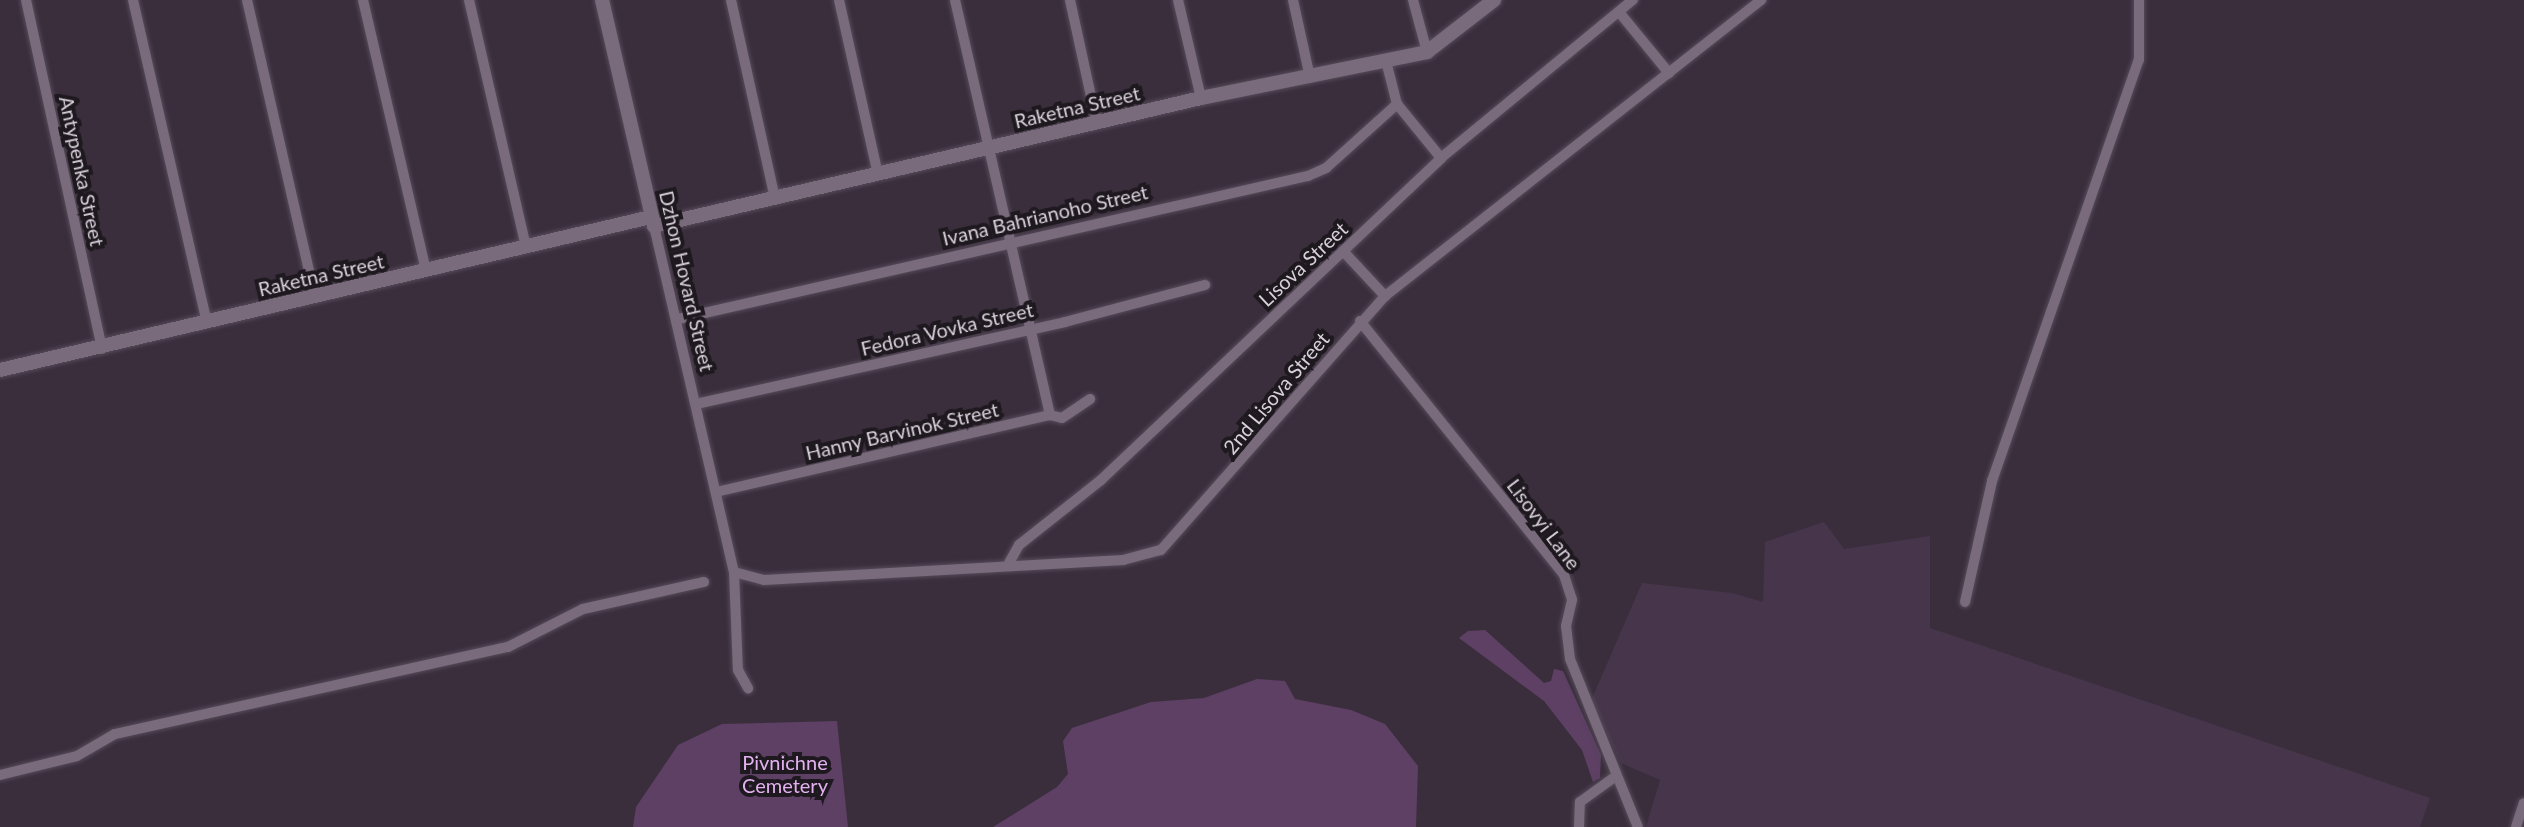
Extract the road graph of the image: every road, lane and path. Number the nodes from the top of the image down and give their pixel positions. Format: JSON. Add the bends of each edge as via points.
{"nodes":[{"id":1,"x":26,"y":0,"type":"edge"},
{"id":2,"x":133,"y":0,"type":"edge"},
{"id":3,"x":247,"y":0,"type":"edge"},
{"id":4,"x":363,"y":0,"type":"edge"},
{"id":5,"x":469,"y":0,"type":"edge"},
{"id":6,"x":602,"y":0,"type":"edge"},
{"id":7,"x":731,"y":0,"type":"edge"},
{"id":8,"x":839,"y":0,"type":"edge"},
{"id":9,"x":955,"y":0,"type":"edge"},
{"id":10,"x":1070,"y":0,"type":"edge"},
{"id":11,"x":1178,"y":0,"type":"edge"},
{"id":12,"x":1293,"y":0,"type":"edge"},
{"id":13,"x":1413,"y":0,"type":"edge"},
{"id":14,"x":1494,"y":0,"type":"edge"},
{"id":15,"x":1633,"y":0,"type":"edge"},
{"id":16,"x":1761,"y":0,"type":"edge"},
{"id":17,"x":2139,"y":0,"type":"edge"},
{"id":18,"x":1619,"y":12,"type":"junction"},
{"id":19,"x":1427,"y":52,"type":"junction"},
{"id":20,"x":1386,"y":61,"type":"junction"},
{"id":21,"x":1669,"y":73,"type":"junction"},
{"id":22,"x":1310,"y":77,"type":"junction"},
{"id":23,"x":1201,"y":98,"type":"junction"},
{"id":24,"x":1397,"y":104,"type":"junction"},
{"id":25,"x":1097,"y":124,"type":"junction"},
{"id":26,"x":989,"y":149,"type":"junction"},
{"id":27,"x":1441,"y":158,"type":"junction"},
{"id":28,"x":878,"y":174,"type":"junction"},
{"id":29,"x":775,"y":198,"type":"junction"},
{"id":30,"x":652,"y":222,"type":"junction"},
{"id":31,"x":1009,"y":240,"type":"junction"},
{"id":32,"x":526,"y":247,"type":"junction"},
{"id":33,"x":1343,"y":251,"type":"junction"},
{"id":34,"x":426,"y":271,"type":"junction"},
{"id":35,"x":1205,"y":285,"type":"dead end"},
{"id":36,"x":315,"y":296,"type":"junction"},
{"id":37,"x":1385,"y":296,"type":"junction"},
{"id":38,"x":678,"y":319,"type":"junction"},
{"id":39,"x":1360,"y":321,"type":"junction"},
{"id":40,"x":207,"y":323,"type":"junction"},
{"id":41,"x":1030,"y":329,"type":"junction"},
{"id":42,"x":102,"y":349,"type":"junction"},
{"id":43,"x":0,"y":370,"type":"edge"},
{"id":44,"x":1090,"y":399,"type":"dead end"},
{"id":45,"x":696,"y":404,"type":"junction"},
{"id":46,"x":1050,"y":415,"type":"junction"},
{"id":47,"x":716,"y":492,"type":"junction"},
{"id":48,"x":1009,"y":563,"type":"junction"},
{"id":49,"x":734,"y":572,"type":"junction"},
{"id":50,"x":704,"y":582,"type":"dead end"},
{"id":51,"x":1965,"y":602,"type":"dead end"},
{"id":52,"x":748,"y":688,"type":"dead end"},
{"id":53,"x":0,"y":775,"type":"edge"},
{"id":54,"x":1616,"y":776,"type":"junction"},
{"id":55,"x":2524,"y":803,"type":"edge"},
{"id":56,"x":1579,"y":827,"type":"edge"},
{"id":57,"x":1638,"y":827,"type":"edge"},
{"id":58,"x":2516,"y":827,"type":"edge"}],
"edges":[{"from":1,"to":42,"type":"street","name":"Antypenka Street"},
{"from":2,"to":40,"type":"street"},
{"from":3,"to":36,"type":"street"},
{"from":4,"to":34,"type":"street"},
{"from":5,"to":32,"type":"street"},
{"from":6,"to":30,"type":"street","name":"Dzhon Hovard Street"},
{"from":7,"to":29,"type":"street"},
{"from":8,"to":28,"type":"street"},
{"from":9,"to":26,"type":"street"},
{"from":10,"to":25,"type":"street"},
{"from":11,"to":23,"type":"street"},
{"from":12,"to":22,"type":"street"},
{"from":13,"to":19,"type":"street"},
{"from":14,"to":19,"type":"street","name":"Raketna Street"},
{"from":15,"to":18,"type":"street","name":"Lisova Street"},
{"from":16,"to":21,"type":"street","name":"2nd Lisova Street"},
{"from":17,"to":51,"type":"street","via":[[2139,60],[1992,481]]},
{"from":18,"to":21,"type":"street"},
{"from":18,"to":27,"type":"street","name":"Lisova Street"},
{"from":19,"to":20,"type":"street","name":"Raketna Street"},
{"from":20,"to":22,"type":"street","name":"Raketna Street"},
{"from":20,"to":24,"type":"street"},
{"from":21,"to":37,"type":"street","name":"2nd Lisova Street"},
{"from":22,"to":23,"type":"street","name":"Raketna Street"},
{"from":23,"to":25,"type":"street","name":"Raketna Street"},
{"from":24,"to":27,"type":"street"},
{"from":24,"to":31,"type":"street","name":"Ivana Bahrianoho Street","via":[[1318,173]]},
{"from":25,"to":26,"type":"street","name":"Raketna Street"},
{"from":26,"to":28,"type":"street","name":"Raketna Street"},
{"from":26,"to":31,"type":"street"},
{"from":27,"to":33,"type":"street","name":"Lisova Street"},
{"from":28,"to":29,"type":"street","name":"Raketna Street"},
{"from":29,"to":30,"type":"street","name":"Raketna Street"},
{"from":30,"to":32,"type":"street","name":"Raketna Street"},
{"from":30,"to":38,"type":"street","name":"Dzhon Hovard Street"},
{"from":31,"to":38,"type":"street","name":"Ivana Bahrianoho Street"},
{"from":31,"to":41,"type":"street"},
{"from":32,"to":34,"type":"street","name":"Raketna Street"},
{"from":33,"to":37,"type":"street"},
{"from":33,"to":48,"type":"street","name":"Lisova Street","via":[[1101,480],[1019,545]]},
{"from":34,"to":36,"type":"street","name":"Raketna Street"},
{"from":35,"to":41,"type":"street","name":"Fedora Vovka Street"},
{"from":36,"to":40,"type":"street","name":"Raketna Street"},
{"from":37,"to":39,"type":"street","name":"2nd Lisova Street"},
{"from":38,"to":45,"type":"street","name":"Dzhon Hovard Street"},
{"from":39,"to":48,"type":"street","name":"2nd Lisova Street","via":[[1161,550],[1123,560]]},
{"from":39,"to":54,"type":"street","name":"Lisovyi Lane","via":[[1564,575],[1572,600],[1566,626],[1570,659]]},
{"from":40,"to":42,"type":"street","name":"Raketna Street"},
{"from":41,"to":45,"type":"street","name":"Fedora Vovka Street"},
{"from":41,"to":46,"type":"street"},
{"from":42,"to":43,"type":"street","name":"Raketna Street"},
{"from":44,"to":46,"type":"street","name":"Hanny Barvinok Street","via":[[1066,417]]},
{"from":45,"to":47,"type":"street","name":"Dzhon Hovard Street"},
{"from":46,"to":47,"type":"street","name":"Hanny Barvinok Street"},
{"from":47,"to":49,"type":"street","name":"Dzhon Hovard Street"},
{"from":48,"to":49,"type":"street","name":"2nd Lisova Street","via":[[764,580]]},
{"from":49,"to":52,"type":"street","name":"Dzhon Hovard Street","via":[[738,670]]},
{"from":50,"to":53,"type":"street","via":[[583,609],[508,647],[115,734],[77,756]]},
{"from":54,"to":56,"type":"street","via":[[1580,802]]},
{"from":54,"to":57,"type":"street","name":"Lisovyi Lane"},
{"from":55,"to":58,"type":"street"}]}
